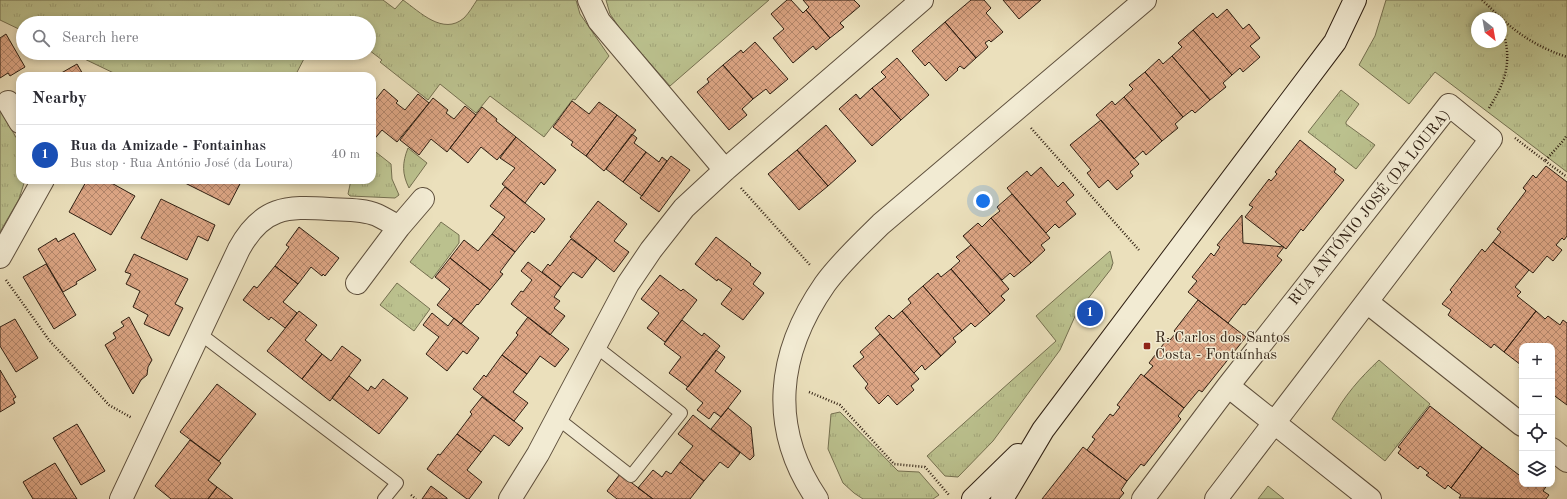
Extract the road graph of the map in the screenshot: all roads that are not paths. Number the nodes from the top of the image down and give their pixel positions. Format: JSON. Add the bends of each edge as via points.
{"nodes":[{"id":1,"x":589,"y":0,"type":"edge"},
{"id":2,"x":922,"y":0,"type":"edge"},
{"id":3,"x":1145,"y":0,"type":"edge"},
{"id":4,"x":1355,"y":0,"type":"edge"},
{"id":5,"x":8,"y":102,"type":"dead end"},
{"id":6,"x":16,"y":115,"type":"edge"},
{"id":7,"x":725,"y":170,"type":"junction"},
{"id":8,"x":40,"y":184,"type":"edge"},
{"id":9,"x":423,"y":199,"type":"dead end"},
{"id":10,"x":399,"y":227,"type":"junction"},
{"id":11,"x":2,"y":267,"type":"edge"},
{"id":12,"x":357,"y":283,"type":"dead end"},
{"id":13,"x":1367,"y":302,"type":"junction"},
{"id":14,"x":199,"y":333,"type":"junction"},
{"id":15,"x":595,"y":346,"type":"junction"},
{"id":16,"x":1228,"y":386,"type":"junction"},
{"id":17,"x":557,"y":418,"type":"junction"},
{"id":18,"x":1274,"y":422,"type":"junction"},
{"id":19,"x":1519,"y":423,"type":"edge"},
{"id":20,"x":1043,"y":430,"type":"junction"},
{"id":21,"x":1554,"y":451,"type":"edge"},
{"id":22,"x":1567,"y":461,"type":"edge"},
{"id":23,"x":121,"y":499,"type":"edge"},
{"id":24,"x":384,"y":499,"type":"edge"},
{"id":25,"x":510,"y":499,"type":"edge"},
{"id":26,"x":817,"y":499,"type":"edge"},
{"id":27,"x":973,"y":499,"type":"edge"},
{"id":28,"x":1002,"y":499,"type":"edge"},
{"id":29,"x":1143,"y":499,"type":"edge"},
{"id":30,"x":1216,"y":499,"type":"edge"},
{"id":31,"x":1370,"y":499,"type":"edge"}],
"edges":[{"from":1,"to":7,"type":"street","via":[[599,21]]},
{"from":2,"to":7,"type":"street"},
{"from":3,"to":26,"type":"street","via":[[881,224],[826,283],[806,314],[792,349],[784,380],[784,416],[792,448],[804,480]]},
{"from":4,"to":20,"type":"street","via":[[1335,42]]},
{"from":5,"to":6,"type":"street"},
{"from":7,"to":15,"type":"street","via":[[684,208],[651,250],[628,284]]},
{"from":8,"to":11,"type":"street"},
{"from":9,"to":10,"type":"street"},
{"from":10,"to":12,"type":"street"},
{"from":10,"to":14,"type":"street","via":[[377,215],[361,211],[299,207],[271,214],[246,236]]},
{"from":13,"to":16,"type":"street","name":"RUA ANTÓNIO JOSÉ (DA LOURA)","via":[[1491,139],[1449,105]]},
{"from":13,"to":18,"type":"street","name":"RUA ANTÓNIO JOSÉ (DA LOURA)"},
{"from":13,"to":19,"type":"street"},
{"from":14,"to":23,"type":"street"},
{"from":14,"to":24,"type":"lane","via":[[396,483]]},
{"from":15,"to":17,"type":"street"},
{"from":15,"to":17,"type":"lane","via":[[681,413],[631,476]]},
{"from":16,"to":18,"type":"street"},
{"from":16,"to":29,"type":"street","name":"RUA ANTÓNIO JOSÉ (DA LOURA)"},
{"from":17,"to":25,"type":"street"},
{"from":18,"to":30,"type":"street","name":"RUA ANTÓNIO JOSÉ (DA LOURA)"},
{"from":18,"to":31,"type":"street"},
{"from":20,"to":27,"type":"street"},
{"from":20,"to":28,"type":"street"},
{"from":21,"to":22,"type":"street"}]}
